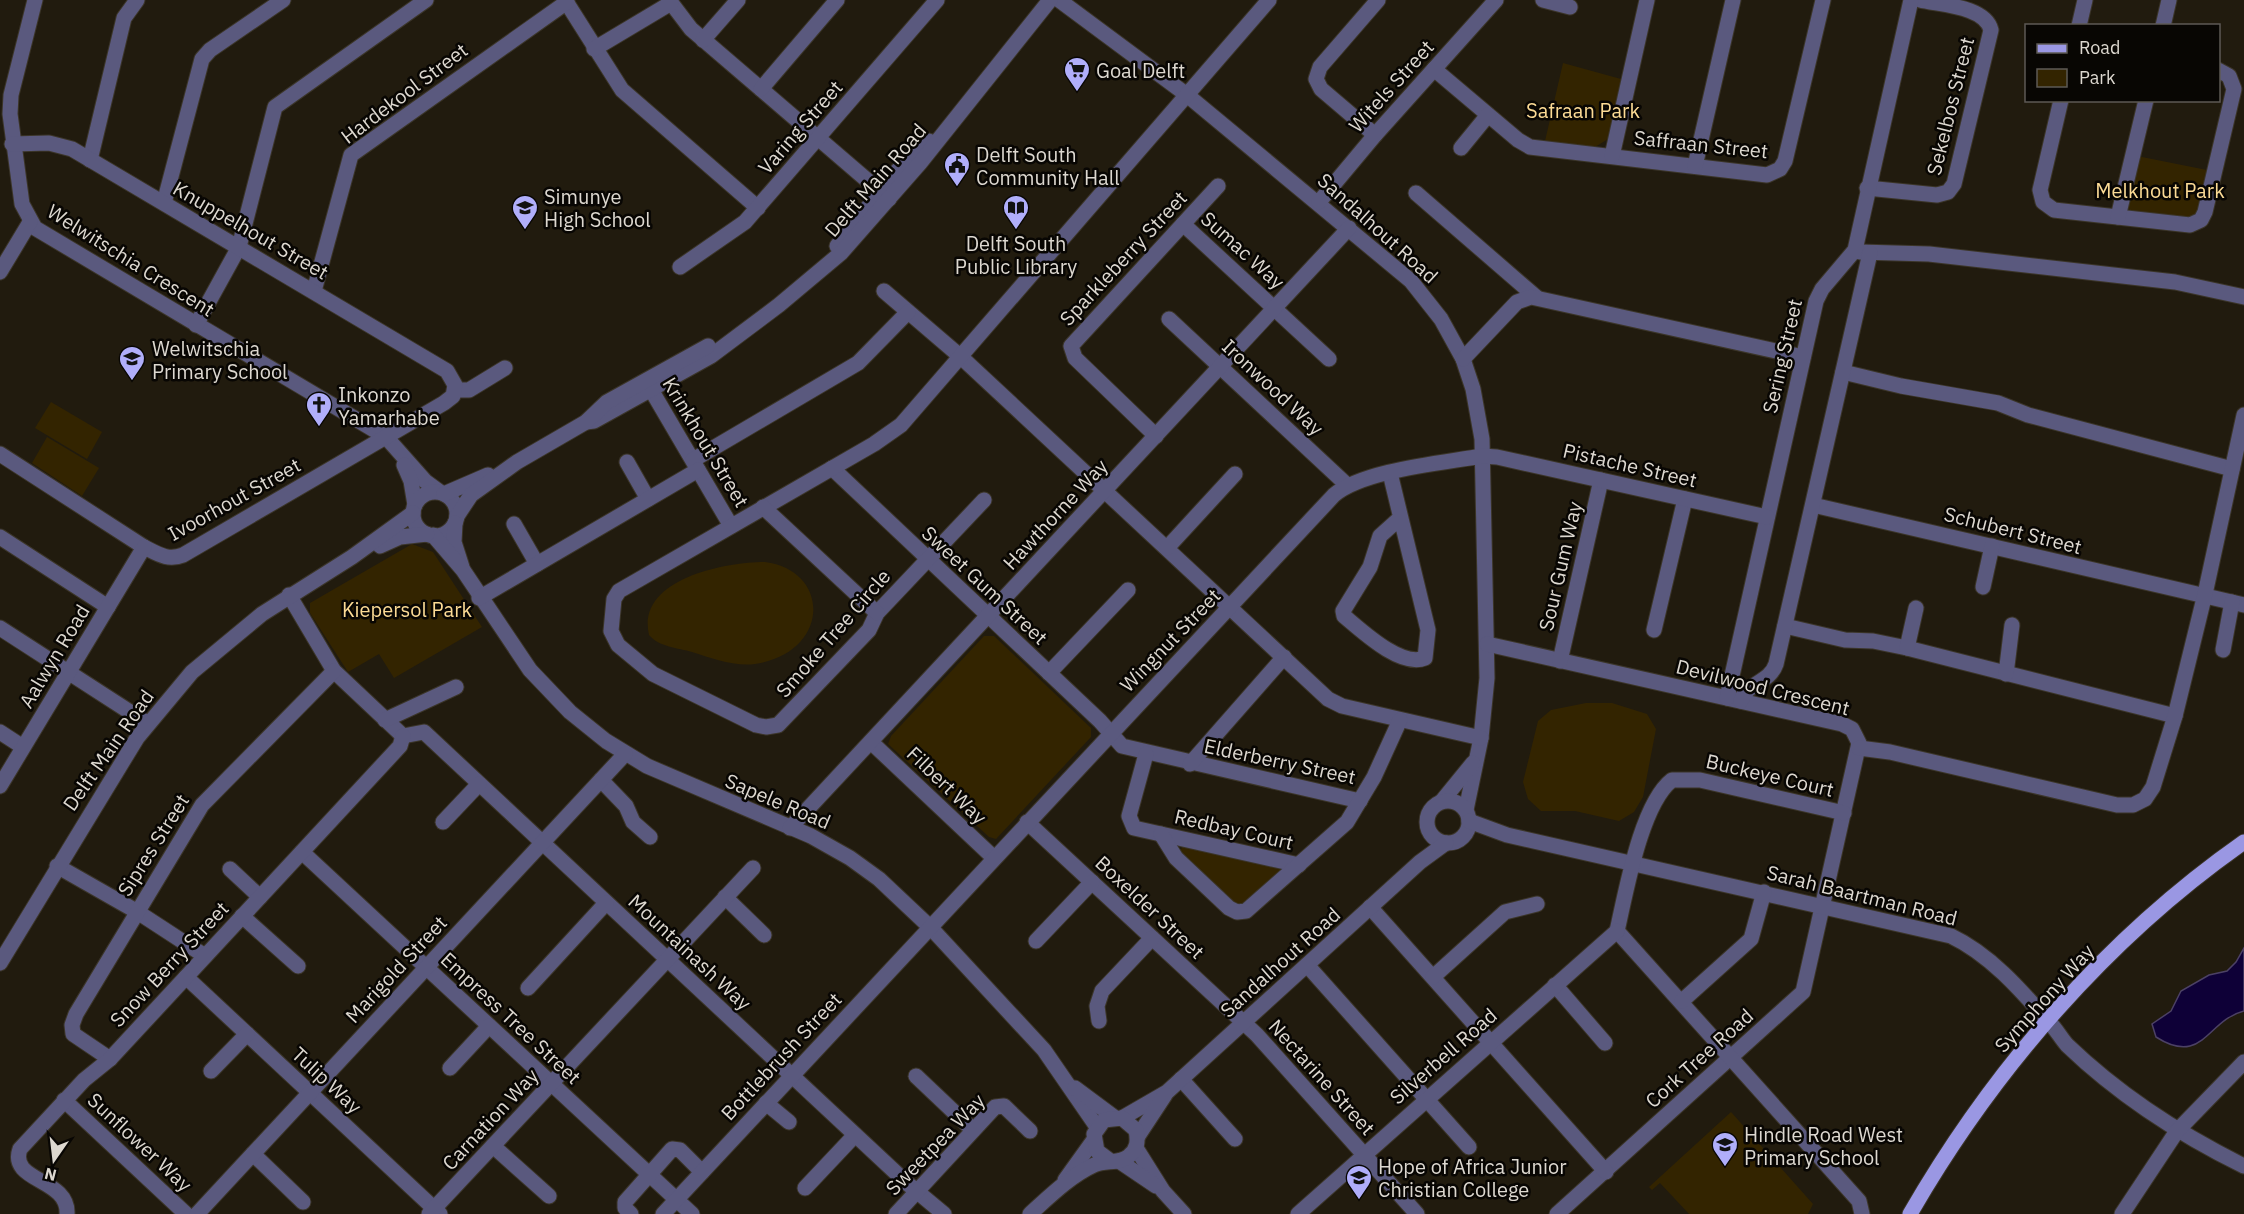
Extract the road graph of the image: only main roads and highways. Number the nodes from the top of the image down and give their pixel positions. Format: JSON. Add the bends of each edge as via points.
{"nodes":[{"id":1,"x":2244,"y":842,"type":"edge"},
{"id":2,"x":1910,"y":1214,"type":"edge"}],
"edges":[{"from":1,"to":2,"type":"main road","name":"Symphony Way","via":[[2151,916],[2048,1020],[1984,1099]]}]}
